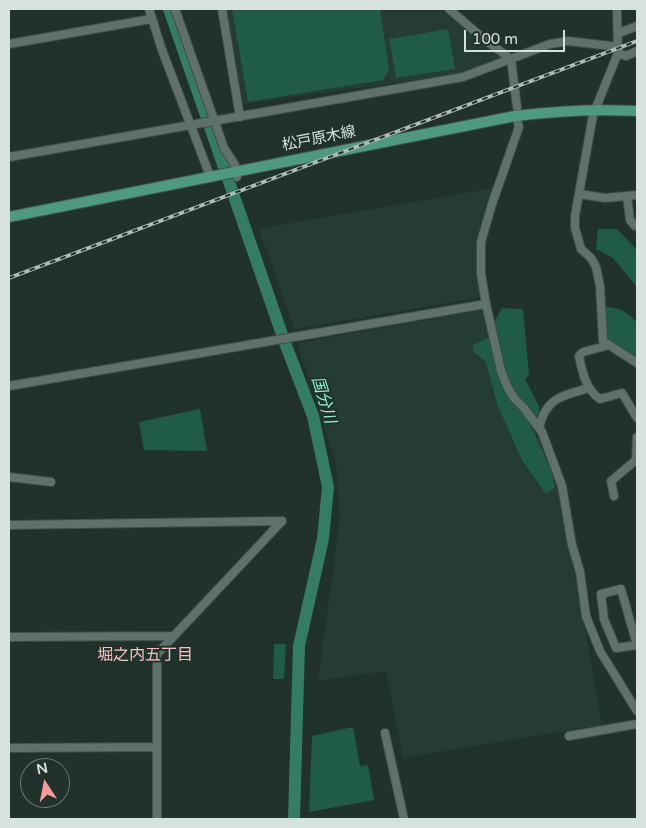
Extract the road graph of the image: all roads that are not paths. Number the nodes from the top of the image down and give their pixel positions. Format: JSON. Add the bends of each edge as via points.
{"nodes":[{"id":1,"x":149,"y":9,"type":"edge"},
{"id":2,"x":175,"y":9,"type":"edge"},
{"id":3,"x":222,"y":9,"type":"edge"},
{"id":4,"x":449,"y":9,"type":"edge"},
{"id":5,"x":618,"y":9,"type":"edge"},
{"id":6,"x":151,"y":19,"type":"junction"},
{"id":7,"x":637,"y":26,"type":"edge"},
{"id":8,"x":619,"y":33,"type":"junction"},
{"id":9,"x":9,"y":44,"type":"edge"},
{"id":10,"x":619,"y":50,"type":"junction"},
{"id":11,"x":637,"y":51,"type":"edge"},
{"id":12,"x":511,"y":59,"type":"junction"},
{"id":13,"x":517,"y":107,"type":"dead end"},
{"id":14,"x":595,"y":109,"type":"junction"},
{"id":15,"x":637,"y":111,"type":"edge"},
{"id":16,"x":240,"y":117,"type":"junction"},
{"id":17,"x":215,"y":121,"type":"junction"},
{"id":18,"x":518,"y":123,"type":"dead end"},
{"id":19,"x":190,"y":126,"type":"junction"},
{"id":20,"x":9,"y":157,"type":"edge"},
{"id":21,"x":236,"y":174,"type":"junction"},
{"id":22,"x":210,"y":176,"type":"junction"},
{"id":23,"x":579,"y":194,"type":"junction"},
{"id":24,"x":637,"y":195,"type":"edge"},
{"id":25,"x":627,"y":196,"type":"junction"},
{"id":26,"x":9,"y":217,"type":"edge"},
{"id":27,"x":637,"y":226,"type":"edge"},
{"id":28,"x":486,"y":304,"type":"junction"},
{"id":29,"x":609,"y":345,"type":"junction"},
{"id":30,"x":637,"y":363,"type":"edge"},
{"id":31,"x":9,"y":386,"type":"edge"},
{"id":32,"x":589,"y":388,"type":"junction"},
{"id":33,"x":637,"y":418,"type":"edge"},
{"id":34,"x":539,"y":428,"type":"junction"},
{"id":35,"x":637,"y":437,"type":"edge"},
{"id":36,"x":9,"y":477,"type":"edge"},
{"id":37,"x":51,"y":482,"type":"dead end"},
{"id":38,"x":614,"y":496,"type":"dead end"},
{"id":39,"x":9,"y":525,"type":"edge"},
{"id":40,"x":637,"y":614,"type":"edge"},
{"id":41,"x":629,"y":617,"type":"junction"},
{"id":42,"x":173,"y":636,"type":"junction"},
{"id":43,"x":9,"y":637,"type":"edge"},
{"id":44,"x":637,"y":711,"type":"edge"},
{"id":45,"x":637,"y":724,"type":"edge"},
{"id":46,"x":385,"y":733,"type":"dead end"},
{"id":47,"x":569,"y":736,"type":"dead end"},
{"id":48,"x":156,"y":747,"type":"junction"},
{"id":49,"x":9,"y":748,"type":"edge"},
{"id":50,"x":157,"y":819,"type":"edge"},
{"id":51,"x":404,"y":819,"type":"edge"}],
"edges":[{"from":1,"to":6,"type":"street"},
{"from":2,"to":17,"type":"street"},
{"from":3,"to":16,"type":"street"},
{"from":4,"to":12,"type":"street"},
{"from":5,"to":8,"type":"street"},
{"from":6,"to":9,"type":"street"},
{"from":6,"to":19,"type":"street"},
{"from":7,"to":8,"type":"street"},
{"from":8,"to":10,"type":"street"},
{"from":10,"to":11,"type":"street","via":[[626,56]]},
{"from":10,"to":12,"type":"street","via":[[562,42]]},
{"from":10,"to":14,"type":"street"},
{"from":12,"to":13,"type":"street"},
{"from":12,"to":16,"type":"street","via":[[463,78]]},
{"from":14,"to":15,"type":"main road","name":"松戸原木線"},
{"from":14,"to":21,"type":"main road","name":"松戸原木線","via":[[515,116]]},
{"from":14,"to":23,"type":"street"},
{"from":16,"to":17,"type":"street"},
{"from":17,"to":19,"type":"street"},
{"from":17,"to":21,"type":"street"},
{"from":18,"to":28,"type":"street","via":[[481,242],[481,274]]},
{"from":19,"to":20,"type":"street"},
{"from":19,"to":22,"type":"street"},
{"from":21,"to":22,"type":"main road","name":"松戸原木線"},
{"from":22,"to":26,"type":"main road","name":"松戸原木線"},
{"from":23,"to":25,"type":"street","via":[[605,198]]},
{"from":23,"to":29,"type":"street","via":[[576,235],[583,252],[596,267],[603,341]]},
{"from":24,"to":25,"type":"street"},
{"from":25,"to":27,"type":"street","via":[[630,220]]},
{"from":28,"to":31,"type":"street"},
{"from":28,"to":34,"type":"street","via":[[507,386]]},
{"from":29,"to":30,"type":"street"},
{"from":29,"to":32,"type":"street","via":[[582,352],[579,356]]},
{"from":32,"to":33,"type":"street","via":[[600,400],[622,393]]},
{"from":32,"to":34,"type":"street","via":[[556,398],[542,415]]},
{"from":34,"to":44,"type":"street","via":[[562,486],[586,616],[600,652]]},
{"from":35,"to":38,"type":"street","via":[[636,460],[611,480]]},
{"from":36,"to":37,"type":"street"},
{"from":39,"to":42,"type":"street","via":[[282,521]]},
{"from":40,"to":41,"type":"street"},
{"from":41,"to":41,"type":"street","via":[[636,644],[616,648],[604,619],[601,594],[621,589]]},
{"from":42,"to":43,"type":"street"},
{"from":42,"to":48,"type":"street","via":[[157,654]]},
{"from":45,"to":47,"type":"street"},
{"from":46,"to":51,"type":"street"},
{"from":48,"to":49,"type":"street"},
{"from":48,"to":50,"type":"street"}]}
